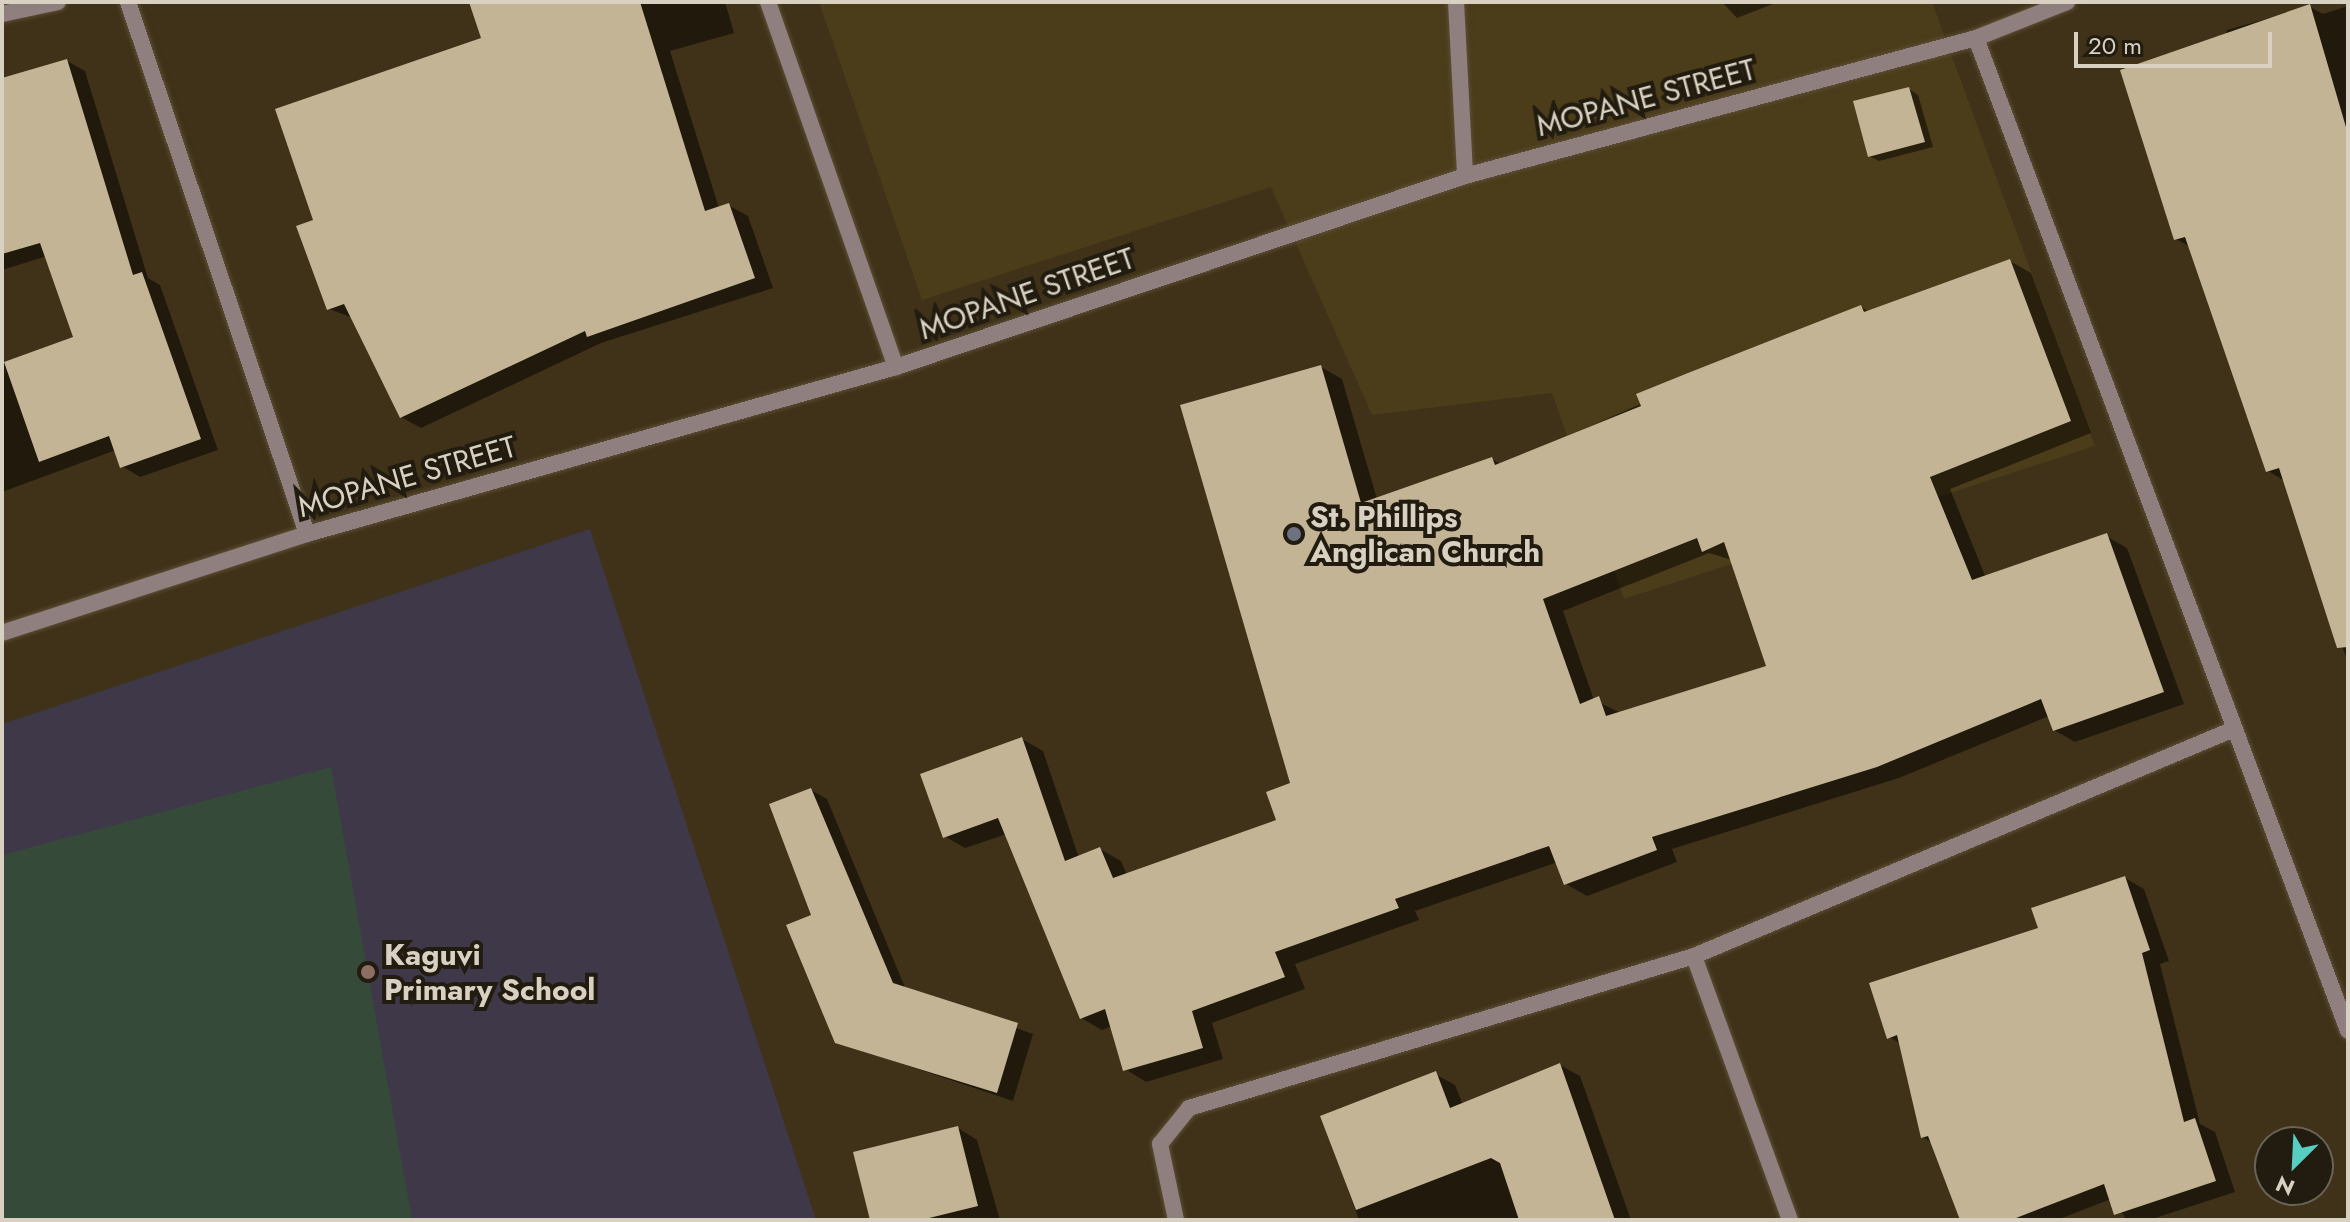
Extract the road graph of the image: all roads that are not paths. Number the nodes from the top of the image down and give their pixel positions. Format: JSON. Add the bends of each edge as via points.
{"nodes":[{"id":1,"x":58,"y":2,"type":"edge"},
{"id":2,"x":128,"y":2,"type":"edge"},
{"id":3,"x":768,"y":2,"type":"edge"},
{"id":4,"x":1456,"y":2,"type":"edge"},
{"id":5,"x":2067,"y":2,"type":"edge"},
{"id":6,"x":2,"y":14,"type":"edge"},
{"id":7,"x":1976,"y":38,"type":"junction"},
{"id":8,"x":1465,"y":176,"type":"junction"},
{"id":9,"x":896,"y":367,"type":"junction"},
{"id":10,"x":307,"y":534,"type":"junction"},
{"id":11,"x":2,"y":633,"type":"edge"},
{"id":12,"x":2234,"y":729,"type":"junction"},
{"id":13,"x":1694,"y":956,"type":"junction"},
{"id":14,"x":2348,"y":1031,"type":"edge"},
{"id":15,"x":1176,"y":1220,"type":"edge"},
{"id":16,"x":1790,"y":1220,"type":"edge"}],
"edges":[{"from":1,"to":6,"type":"street"},
{"from":2,"to":10,"type":"street"},
{"from":3,"to":9,"type":"street"},
{"from":4,"to":8,"type":"street"},
{"from":5,"to":7,"type":"street","name":"MOPANE STREET"},
{"from":7,"to":8,"type":"street","name":"MOPANE STREET"},
{"from":7,"to":12,"type":"street"},
{"from":8,"to":9,"type":"street","name":"MOPANE STREET"},
{"from":9,"to":10,"type":"street","name":"MOPANE STREET"},
{"from":10,"to":11,"type":"street","name":"MOPANE STREET"},
{"from":12,"to":13,"type":"street"},
{"from":12,"to":14,"type":"street"},
{"from":13,"to":15,"type":"street","via":[[1189,1108],[1160,1144]]},
{"from":13,"to":16,"type":"street"}]}
